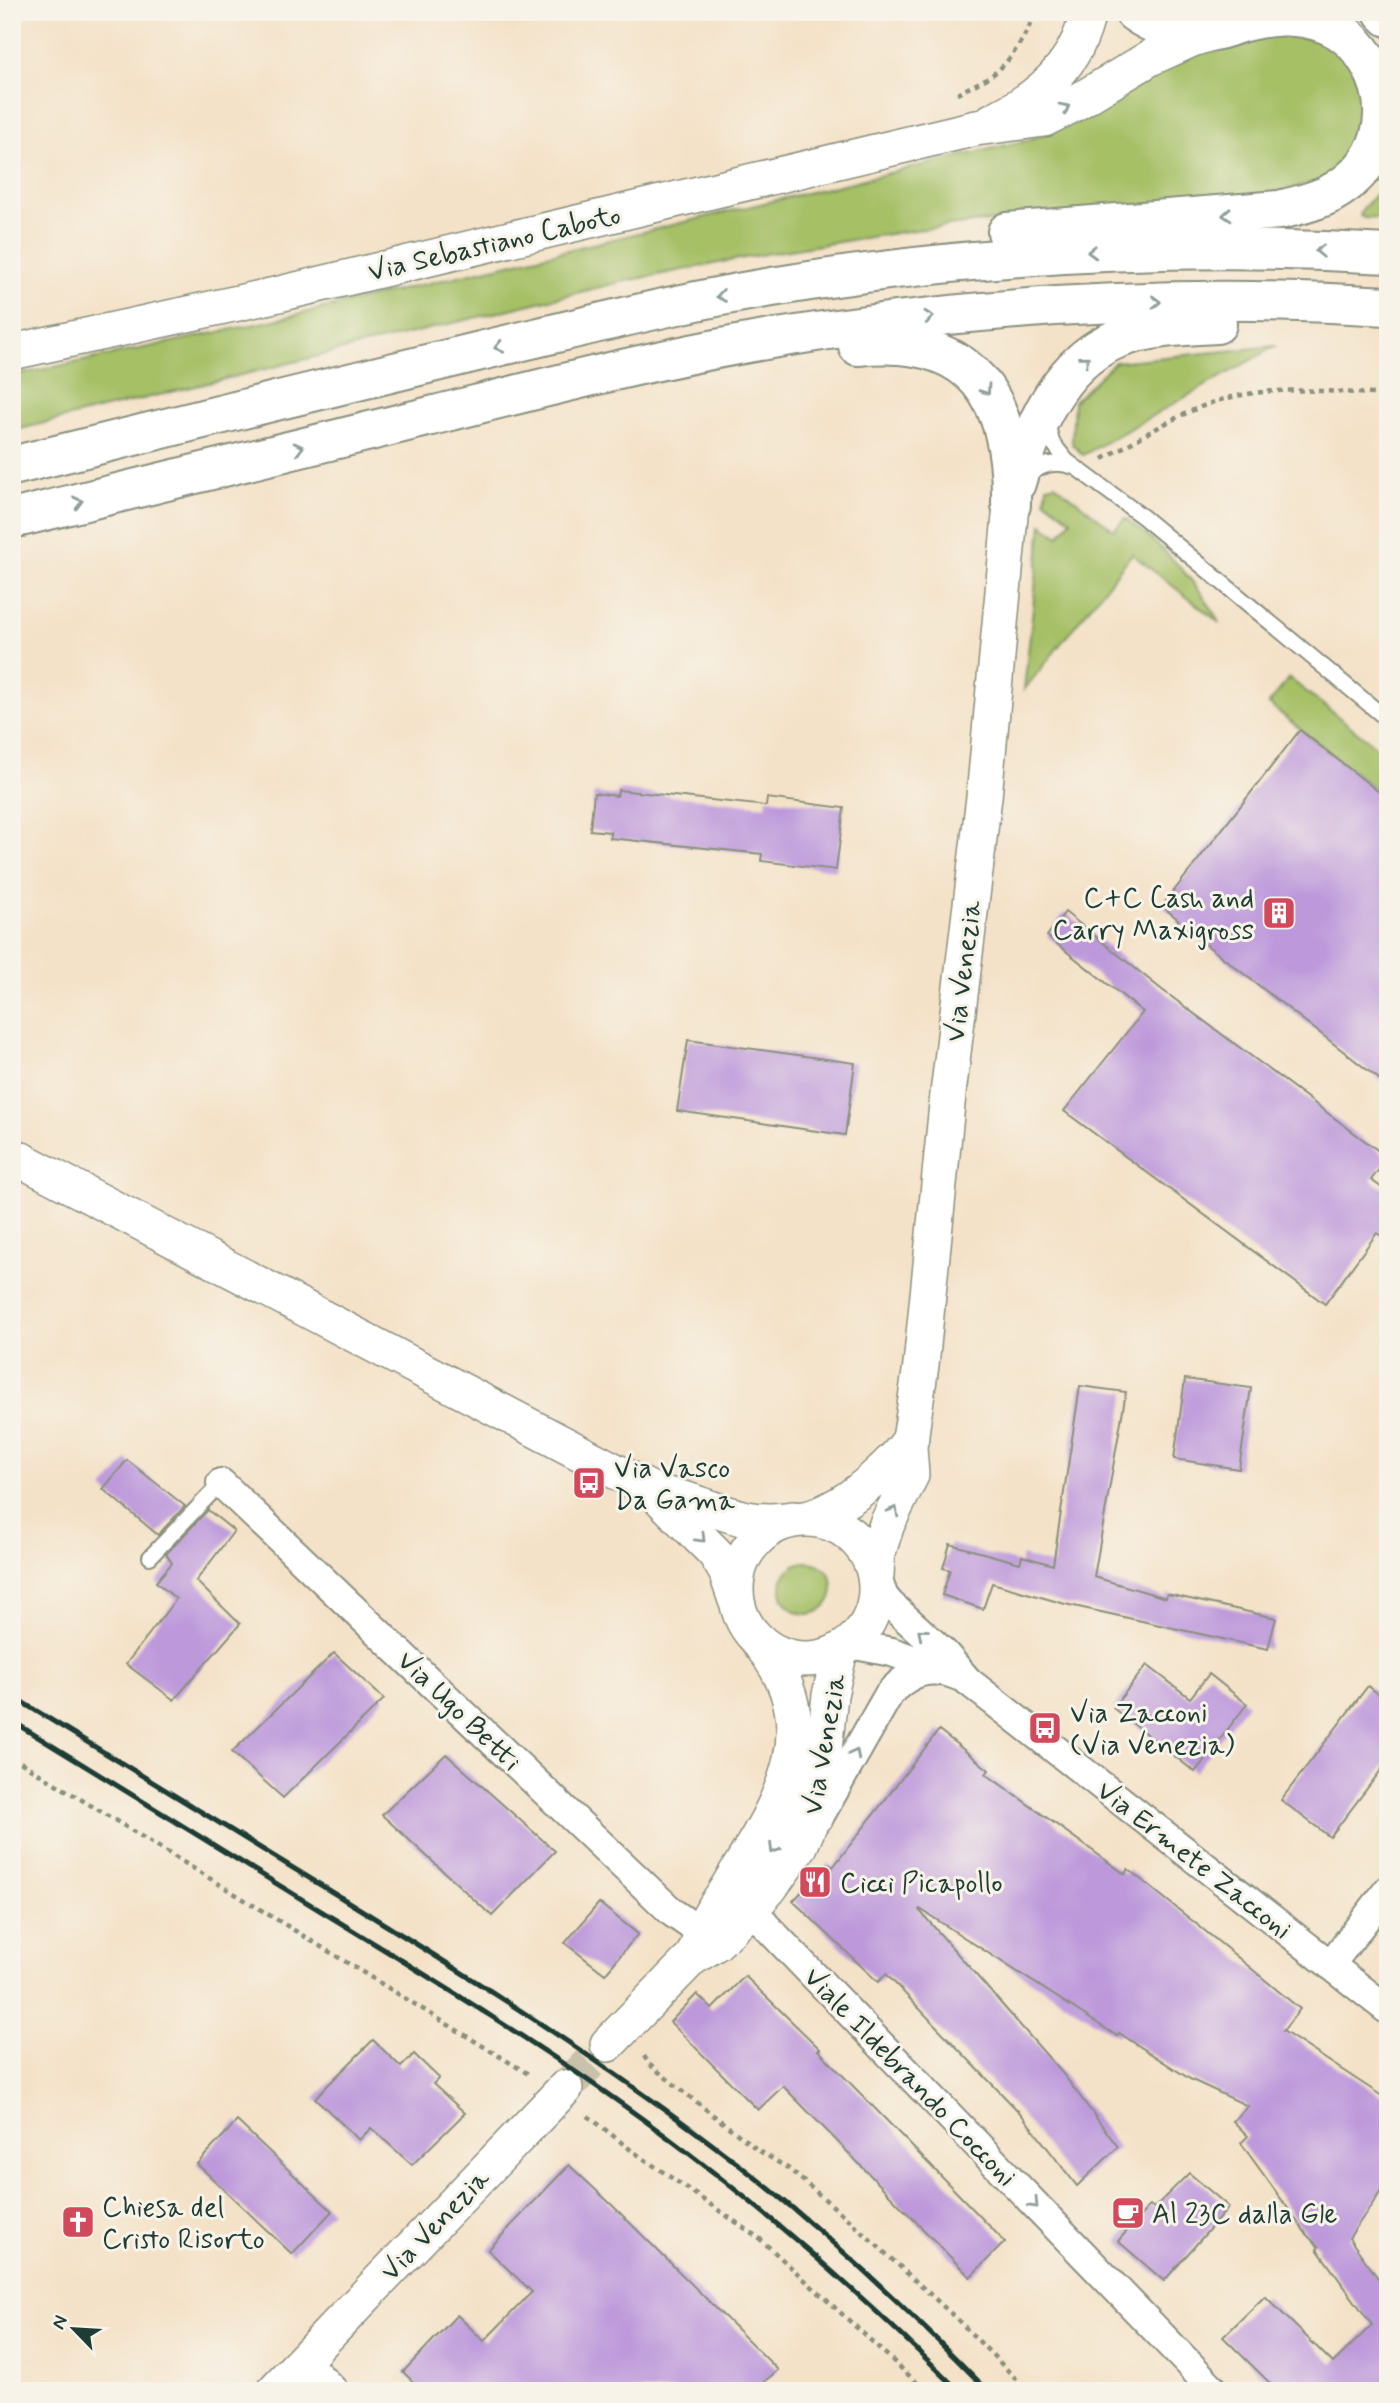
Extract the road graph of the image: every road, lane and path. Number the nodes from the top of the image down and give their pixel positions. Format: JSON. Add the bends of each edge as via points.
{"nodes":[{"id":1,"x":1036,"y":12,"type":"edge"},
{"id":2,"x":1088,"y":12,"type":"edge"},
{"id":3,"x":1135,"y":12,"type":"edge"},
{"id":4,"x":1383,"y":12,"type":"edge"},
{"id":5,"x":1388,"y":17,"type":"edge"},
{"id":6,"x":1238,"y":22,"type":"edge"},
{"id":7,"x":956,"y":94,"type":"dead end"},
{"id":8,"x":976,"y":128,"type":"junction"},
{"id":9,"x":1388,"y":254,"type":"edge"},
{"id":10,"x":770,"y":287,"type":"junction"},
{"id":11,"x":1388,"y":306,"type":"edge"},
{"id":12,"x":1388,"y":326,"type":"edge"},
{"id":13,"x":12,"y":352,"type":"edge"},
{"id":14,"x":544,"y":388,"type":"junction"},
{"id":15,"x":1057,"y":390,"type":"junction"},
{"id":16,"x":1388,"y":395,"type":"edge"},
{"id":17,"x":12,"y":466,"type":"edge"},
{"id":18,"x":1075,"y":468,"type":"junction"},
{"id":19,"x":1012,"y":505,"type":"junction"},
{"id":20,"x":12,"y":519,"type":"edge"},
{"id":21,"x":1388,"y":720,"type":"edge"},
{"id":22,"x":12,"y":1155,"type":"edge"},
{"id":23,"x":911,"y":1437,"type":"junction"},
{"id":24,"x":221,"y":1483,"type":"joint"},
{"id":25,"x":653,"y":1491,"type":"junction"},
{"id":26,"x":801,"y":1518,"type":"junction"},
{"id":27,"x":150,"y":1557,"type":"dead end"},
{"id":28,"x":876,"y":1576,"type":"junction"},
{"id":29,"x":748,"y":1625,"type":"junction"},
{"id":30,"x":845,"y":1647,"type":"junction"},
{"id":31,"x":940,"y":1671,"type":"junction"},
{"id":32,"x":969,"y":1682,"type":"junction"},
{"id":33,"x":793,"y":1717,"type":"junction"},
{"id":34,"x":12,"y":1757,"type":"edge"},
{"id":35,"x":794,"y":1855,"type":"junction"},
{"id":36,"x":1388,"y":1889,"type":"edge"},
{"id":37,"x":754,"y":1906,"type":"junction"},
{"id":38,"x":697,"y":1945,"type":"junction"},
{"id":39,"x":1330,"y":1965,"type":"junction"},
{"id":40,"x":1388,"y":2010,"type":"edge"},
{"id":41,"x":608,"y":2044,"type":"tunnel mouth"},
{"id":42,"x":643,"y":2050,"type":"dead end"},
{"id":43,"x":532,"y":2077,"type":"dead end"},
{"id":44,"x":574,"y":2100,"type":"joint"},
{"id":45,"x":303,"y":2360,"type":"junction"},
{"id":46,"x":274,"y":2391,"type":"edge"},
{"id":47,"x":334,"y":2391,"type":"edge"},
{"id":48,"x":926,"y":2391,"type":"edge"},
{"id":49,"x":1028,"y":2391,"type":"edge"},
{"id":50,"x":1215,"y":2391,"type":"edge"}],
"edges":[{"from":1,"to":7,"type":"path","via":[[1010,58]]},
{"from":2,"to":8,"type":"street","name":"Via Sebastiano Caboto","via":[[1076,47],[1056,76],[1016,107]]},
{"from":3,"to":6,"type":"main road","via":[[1156,25],[1188,33]]},
{"from":4,"to":5,"type":"main road"},
{"from":8,"to":6,"type":"street","name":"Via Sebastiano Caboto","one_way":true,"via":[[1044,119],[1150,58]]},
{"from":6,"to":10,"type":"main road","one_way":true,"via":[[1274,15],[1326,24],[1354,43],[1375,73],[1384,109],[1375,149],[1365,165],[1329,194],[1279,210],[1063,226],[940,241]]},
{"from":8,"to":13,"type":"street","name":"Via Sebastiano Caboto","via":[[275,295]]},
{"from":9,"to":10,"type":"main road","one_way":true,"via":[[1229,249],[1077,253],[923,266]]},
{"from":10,"to":17,"type":"main road","one_way":true,"via":[[594,324]]},
{"from":14,"to":11,"type":"main road","one_way":true,"via":[[768,339],[920,318],[1153,302]]},
{"from":15,"to":12,"type":"main road","one_way":true,"via":[[1091,355],[1139,333],[1237,323]]},
{"from":14,"to":19,"type":"main road","one_way":true,"via":[[659,378],[855,346],[921,348],[958,363],[988,390],[1008,446]]},
{"from":20,"to":14,"type":"main road","one_way":true},
{"from":15,"to":18,"type":"lane","via":[[1048,408],[1048,429],[1059,452]]},
{"from":15,"to":19,"type":"main road","via":[[1030,439]]},
{"from":16,"to":18,"type":"path","via":[[1287,390],[1240,395],[1182,415],[1100,460]]},
{"from":18,"to":19,"type":"lane","via":[[1060,463],[1036,469]]},
{"from":18,"to":21,"type":"lane","via":[[1143,517]]},
{"from":19,"to":23,"type":"street","name":"Via Venezia","via":[[984,797]]},
{"from":22,"to":25,"type":"street"},
{"from":23,"to":26,"type":"street","name":"Via Venezia","via":[[899,1456],[860,1492],[840,1506]]},
{"from":28,"to":23,"type":"street","name":"Via Venezia","one_way":true,"via":[[880,1544],[911,1475]]},
{"from":24,"to":27,"type":"lane"},
{"from":24,"to":38,"type":"street","name":"Via Ugo Betti","via":[[673,1913]]},
{"from":25,"to":26,"type":"street","via":[[740,1519]]},
{"from":25,"to":29,"type":"street","one_way":true,"via":[[715,1553]]},
{"from":26,"to":28,"type":"street","via":[[842,1527],[856,1538]]},
{"from":26,"to":29,"type":"street","name":"Via Venezia","via":[[762,1533],[742,1560],[736,1593]]},
{"from":28,"to":30,"type":"street","name":"Via Venezia","via":[[872,1612],[863,1632]]},
{"from":32,"to":28,"type":"street","name":"Via Ermete Zacconi","one_way":true,"via":[[890,1604]]},
{"from":29,"to":30,"type":"street","name":"Via Venezia","via":[[771,1649],[798,1659]]},
{"from":29,"to":33,"type":"street","name":"Via Venezia","via":[[781,1675]]},
{"from":30,"to":31,"type":"street","name":"Via Ermete Zacconi","via":[[891,1652]]},
{"from":30,"to":35,"type":"street","name":"Via Venezia","via":[[830,1695],[818,1798]]},
{"from":31,"to":32,"type":"street","name":"Via Ermete Zacconi"},
{"from":35,"to":31,"type":"street","one_way":true,"via":[[889,1694],[912,1676]]},
{"from":32,"to":39,"type":"street","name":"Via Ermete Zacconi"},
{"from":33,"to":37,"type":"street","one_way":true,"via":[[808,1753],[806,1773],[787,1828],[757,1876]]},
{"from":33,"to":38,"type":"street","name":"Via Venezia","via":[[794,1746],[785,1785]]},
{"from":34,"to":43,"type":"path"},
{"from":35,"to":37,"type":"street","name":"Via Venezia"},
{"from":36,"to":39,"type":"street"},
{"from":37,"to":38,"type":"street","name":"Via Venezia","via":[[716,1943]]},
{"from":37,"to":50,"type":"street","name":"Viale Ildebrando Cocconi","one_way":true,"via":[[766,1926]]},
{"from":38,"to":41,"type":"street","name":"Via Venezia"},
{"from":39,"to":40,"type":"street","name":"Via Ermete Zacconi"},
{"from":42,"to":49,"type":"path","via":[[649,2064],[847,2218]]},
{"from":44,"to":45,"type":"street","name":"Via Venezia"},
{"from":44,"to":48,"type":"path","via":[[631,2150],[759,2238]]},
{"from":45,"to":46,"type":"street","name":"Via Venezia"},
{"from":45,"to":47,"type":"street"}]}
